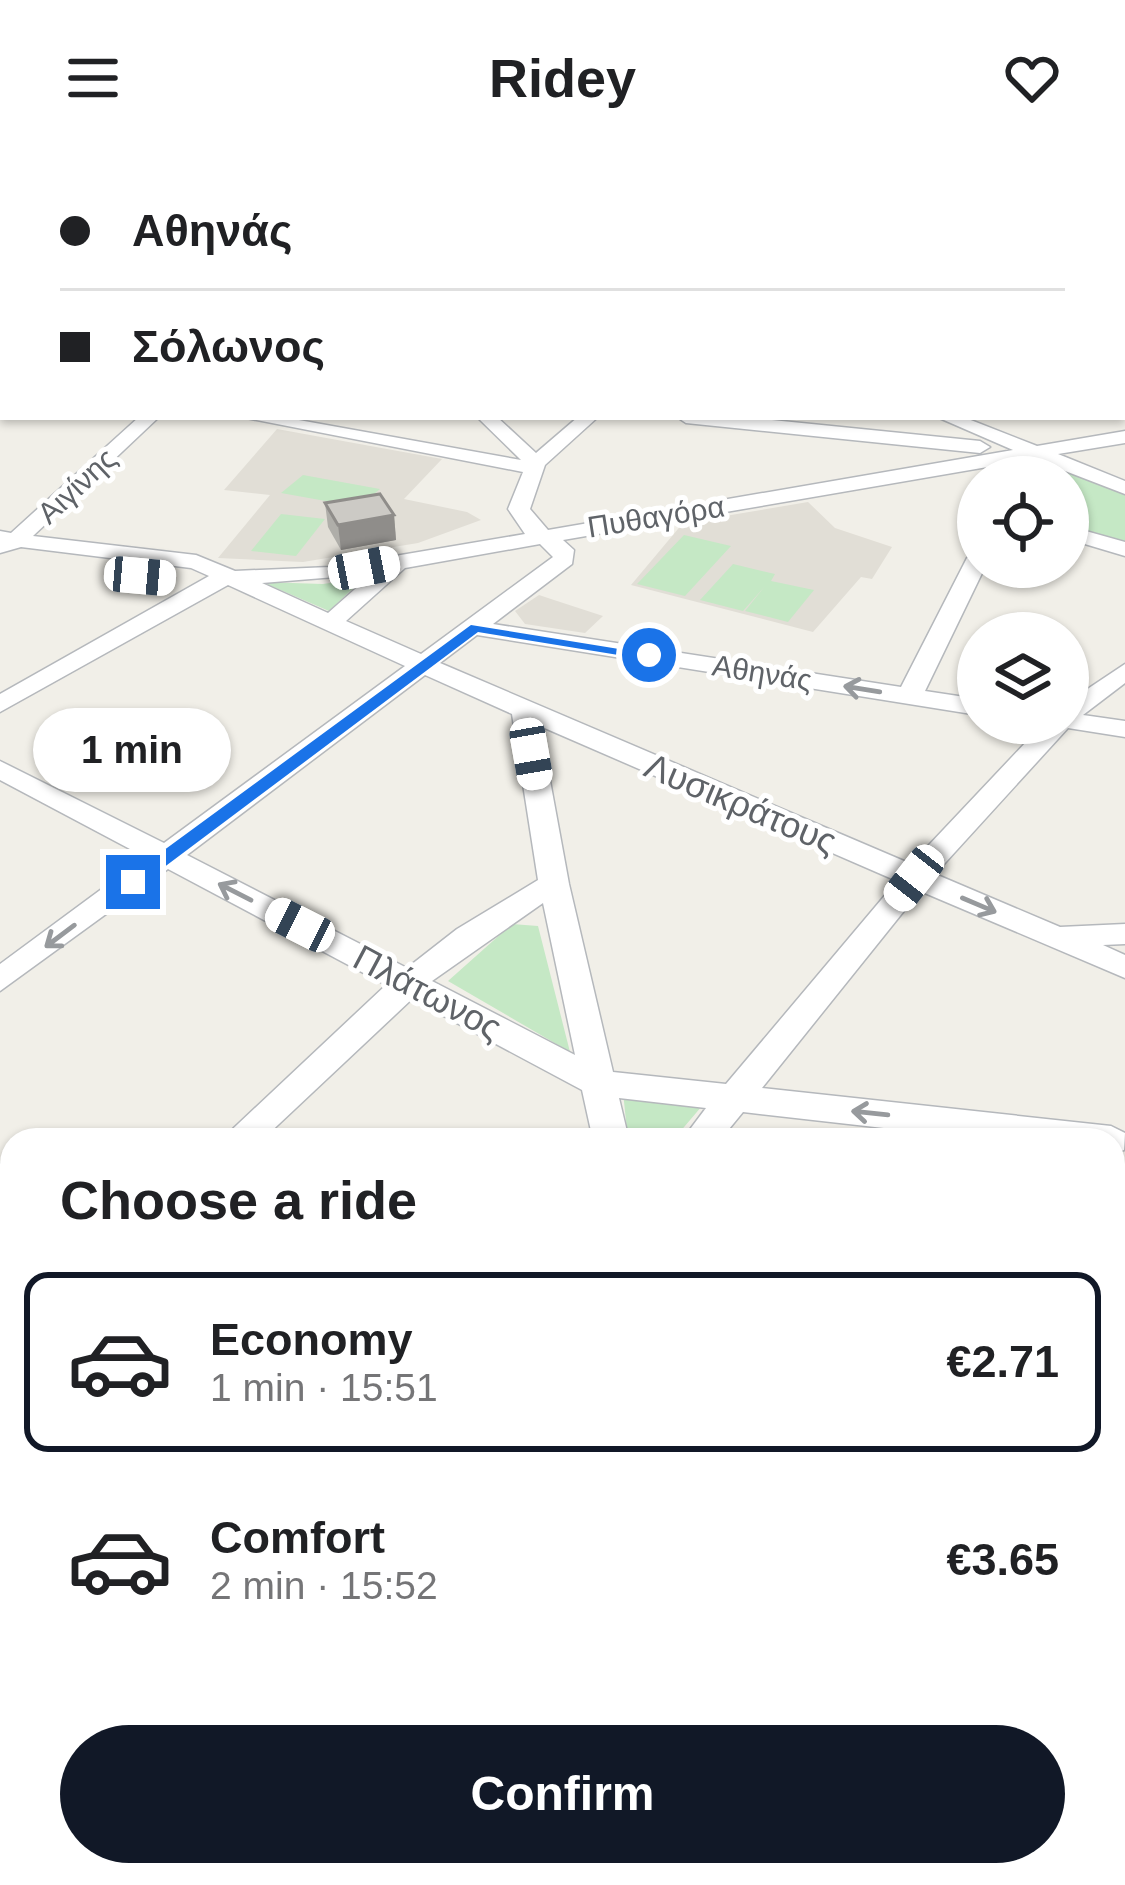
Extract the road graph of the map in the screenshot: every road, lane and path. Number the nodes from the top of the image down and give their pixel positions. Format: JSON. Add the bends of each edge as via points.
{"nodes":[{"id":1,"x":147,"y":420,"type":"edge"},
{"id":2,"x":267,"y":420,"type":"edge"},
{"id":3,"x":489,"y":420,"type":"edge"},
{"id":4,"x":586,"y":420,"type":"edge"},
{"id":5,"x":711,"y":420,"type":"edge"},
{"id":6,"x":953,"y":420,"type":"edge"},
{"id":7,"x":975,"y":429,"type":"junction"},
{"id":8,"x":1125,"y":436,"type":"edge"},
{"id":9,"x":867,"y":439,"type":"junction"},
{"id":10,"x":960,"y":448,"type":"junction"},
{"id":11,"x":1020,"y":448,"type":"junction"},
{"id":12,"x":847,"y":451,"type":"dead end"},
{"id":13,"x":1019,"y":456,"type":"edge"},
{"id":14,"x":827,"y":463,"type":"dead end"},
{"id":15,"x":535,"y":466,"type":"junction"},
{"id":16,"x":1125,"y":488,"type":"edge"},
{"id":17,"x":766,"y":499,"type":"junction"},
{"id":18,"x":545,"y":535,"type":"junction"},
{"id":19,"x":1089,"y":538,"type":"edge"},
{"id":20,"x":4,"y":548,"type":"edge"},
{"id":21,"x":1125,"y":549,"type":"edge"},
{"id":22,"x":398,"y":562,"type":"junction"},
{"id":23,"x":225,"y":577,"type":"junction"},
{"id":24,"x":963,"y":588,"type":"edge"},
{"id":25,"x":329,"y":624,"type":"junction"},
{"id":26,"x":476,"y":628,"type":"junction"},
{"id":27,"x":424,"y":666,"type":"junction"},
{"id":28,"x":1125,"y":671,"type":"edge"},
{"id":29,"x":909,"y":697,"type":"junction"},
{"id":30,"x":1089,"y":700,"type":"edge"},
{"id":31,"x":0,"y":704,"type":"edge"},
{"id":32,"x":957,"y":704,"type":"edge"},
{"id":33,"x":524,"y":710,"type":"junction"},
{"id":34,"x":1089,"y":721,"type":"edge"},
{"id":35,"x":1125,"y":729,"type":"edge"},
{"id":36,"x":1038,"y":744,"type":"edge"},
{"id":37,"x":0,"y":769,"type":"edge"},
{"id":38,"x":166,"y":856,"type":"junction"},
{"id":39,"x":914,"y":878,"type":"junction"},
{"id":40,"x":554,"y":884,"type":"junction"},
{"id":41,"x":1125,"y":934,"type":"edge"},
{"id":42,"x":1054,"y":938,"type":"junction"},
{"id":43,"x":1125,"y":967,"type":"edge"},
{"id":44,"x":0,"y":980,"type":"edge"},
{"id":45,"x":414,"y":983,"type":"junction"},
{"id":46,"x":599,"y":1083,"type":"junction"},
{"id":47,"x":738,"y":1098,"type":"junction"},
{"id":48,"x":252,"y":1128,"type":"edge"},
{"id":49,"x":608,"y":1128,"type":"edge"},
{"id":50,"x":711,"y":1128,"type":"edge"},
{"id":51,"x":1005,"y":1128,"type":"edge"}],
"edges":[{"from":1,"to":20,"type":"street","name":"Αιγίνης"},
{"from":2,"to":15,"type":"street"},
{"from":3,"to":15,"type":"street"},
{"from":4,"to":15,"type":"street"},
{"from":5,"to":9,"type":"street"},
{"from":6,"to":7,"type":"street"},
{"from":7,"to":10,"type":"street"},
{"from":7,"to":11,"type":"street"},
{"from":8,"to":11,"type":"street","name":"Πυθαγόρα"},
{"from":9,"to":10,"type":"street"},
{"from":9,"to":12,"type":"street"},
{"from":10,"to":11,"type":"street"},
{"from":11,"to":13,"type":"street"},
{"from":11,"to":16,"type":"street"},
{"from":11,"to":17,"type":"street","name":"Πυθαγόρα"},
{"from":14,"to":17,"type":"street","name":"Πυθαγόρα"},
{"from":15,"to":18,"type":"street","via":[[519,516]]},
{"from":17,"to":18,"type":"street","name":"Πυθαγόρα"},
{"from":18,"to":22,"type":"street","name":"Πυθαγόρα"},
{"from":18,"to":26,"type":"street","via":[[565,559]]},
{"from":19,"to":21,"type":"street"},
{"from":20,"to":23,"type":"street","name":"Πυθαγόρα","via":[[183,580]]},
{"from":22,"to":23,"type":"street","name":"Πυθαγόρα","via":[[330,574]]},
{"from":22,"to":25,"type":"street"},
{"from":23,"to":25,"type":"street","name":"Λυσικράτους"},
{"from":23,"to":31,"type":"street"},
{"from":24,"to":29,"type":"street"},
{"from":25,"to":27,"type":"street","name":"Λυσικράτους"},
{"from":26,"to":27,"type":"street"},
{"from":29,"to":26,"type":"street","name":"Αθηνάς","one_way":true},
{"from":27,"to":33,"type":"street","name":"Λυσικράτους"},
{"from":27,"to":38,"type":"street"},
{"from":28,"to":30,"type":"street"},
{"from":29,"to":32,"type":"street","name":"Αθηνάς"},
{"from":33,"to":39,"type":"street","name":"Λυσικράτους"},
{"from":33,"to":40,"type":"street"},
{"from":34,"to":35,"type":"street"},
{"from":36,"to":39,"type":"street"},
{"from":37,"to":38,"type":"street","name":"Πλάτωνος"},
{"from":38,"to":44,"type":"street","one_way":true},
{"from":45,"to":38,"type":"street","name":"Πλάτωνος","one_way":true},
{"from":39,"to":42,"type":"street","name":"Λυσικράτους","one_way":true},
{"from":39,"to":47,"type":"street"},
{"from":40,"to":45,"type":"street"},
{"from":40,"to":46,"type":"street"},
{"from":41,"to":42,"type":"street"},
{"from":42,"to":43,"type":"street","name":"Λυσικράτους"},
{"from":45,"to":46,"type":"street","name":"Πλάτωνος"},
{"from":45,"to":48,"type":"street"},
{"from":46,"to":47,"type":"street"},
{"from":46,"to":49,"type":"street"},
{"from":47,"to":50,"type":"street"},
{"from":51,"to":47,"type":"street","one_way":true}]}
